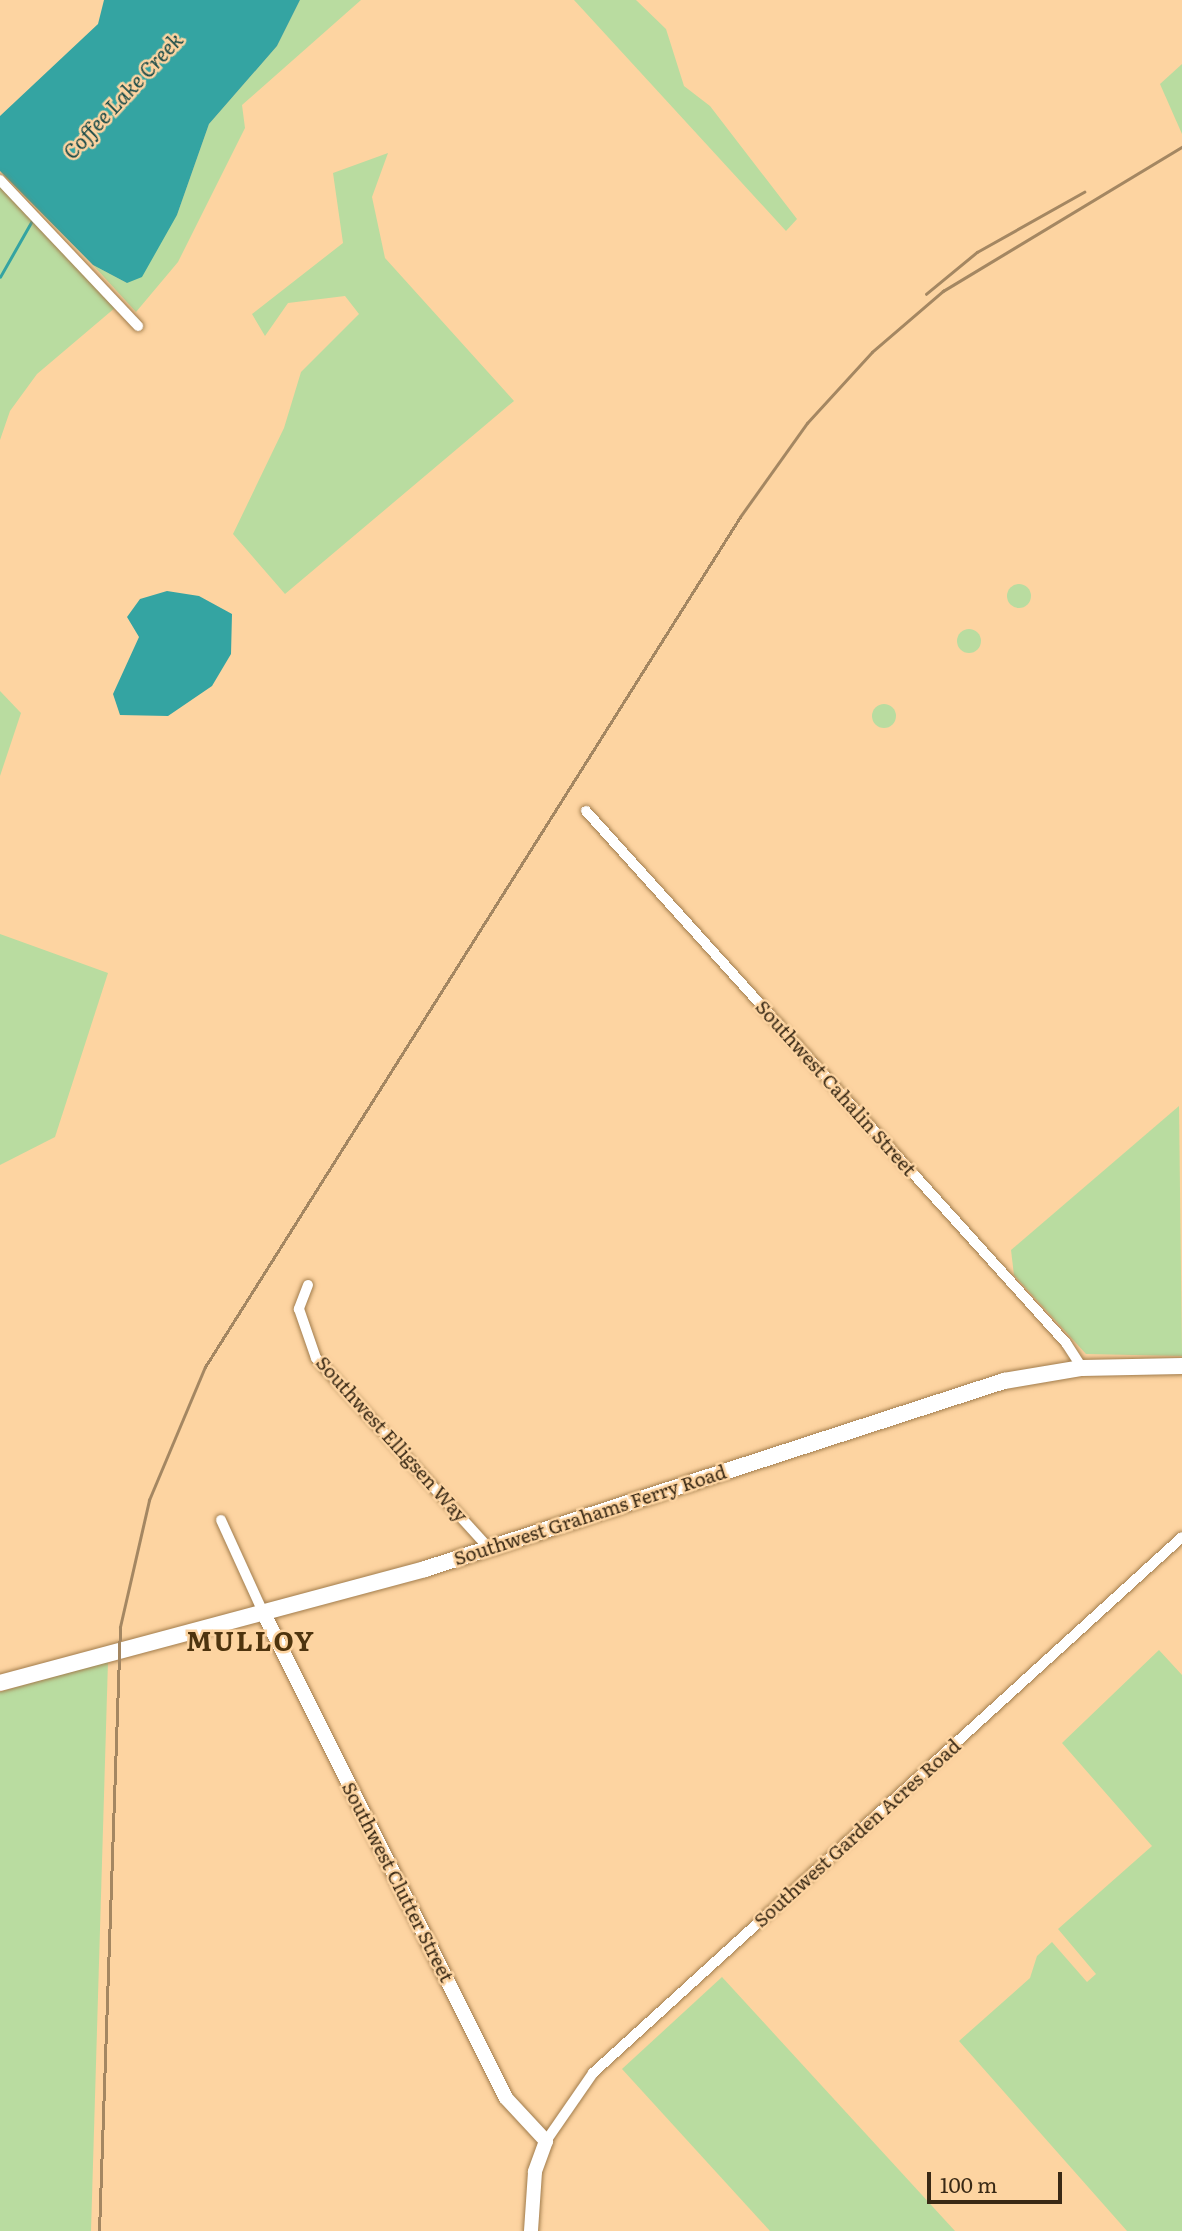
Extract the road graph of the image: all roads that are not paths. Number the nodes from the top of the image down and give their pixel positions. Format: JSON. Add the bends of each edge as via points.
{"nodes":[{"id":1,"x":0,"y":180,"type":"edge"},
{"id":2,"x":138,"y":326,"type":"dead end"},
{"id":3,"x":586,"y":811,"type":"dead end"},
{"id":4,"x":308,"y":1285,"type":"dead end"},
{"id":5,"x":1182,"y":1366,"type":"edge"},
{"id":6,"x":1082,"y":1368,"type":"junction"},
{"id":7,"x":221,"y":1520,"type":"dead end"},
{"id":8,"x":1182,"y":1537,"type":"edge"},
{"id":9,"x":489,"y":1548,"type":"junction"},
{"id":10,"x":263,"y":1612,"type":"junction"},
{"id":11,"x":0,"y":1683,"type":"edge"},
{"id":12,"x":546,"y":2141,"type":"junction"},
{"id":13,"x":531,"y":2231,"type":"edge"}],
"edges":[{"from":1,"to":2,"type":"street"},
{"from":3,"to":6,"type":"street","name":"Southwest Cahalin Street","via":[[1066,1343]]},
{"from":4,"to":9,"type":"street","name":"Southwest Elligsen Way","via":[[299,1309],[316,1358]]},
{"from":5,"to":6,"type":"main road","name":"Southwest Grahams Ferry Road"},
{"from":6,"to":9,"type":"main road","name":"Southwest Grahams Ferry Road","via":[[968,1392]]},
{"from":7,"to":10,"type":"street"},
{"from":8,"to":12,"type":"street","name":"Southwest Garden Acres Road","via":[[593,2073]]},
{"from":9,"to":10,"type":"main road","name":"Southwest Grahams Ferry Road"},
{"from":10,"to":11,"type":"main road","name":"Southwest Grahams Ferry Road"},
{"from":10,"to":12,"type":"street","name":"Southwest Clutter Street","via":[[506,2098]]},
{"from":12,"to":13,"type":"street","via":[[535,2172]]}]}
